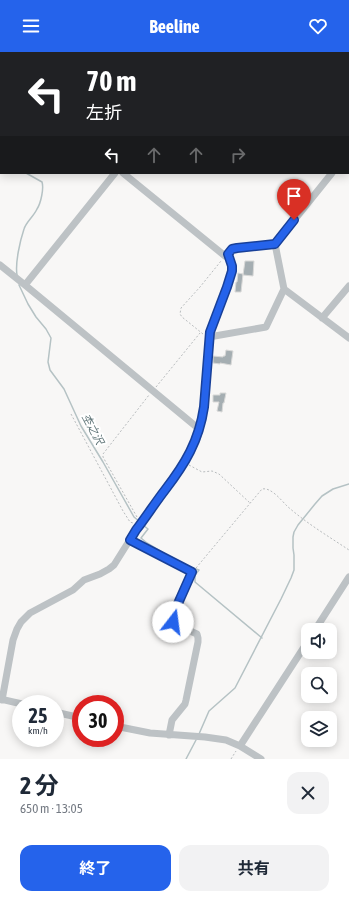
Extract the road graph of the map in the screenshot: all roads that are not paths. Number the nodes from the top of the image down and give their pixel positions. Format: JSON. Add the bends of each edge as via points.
{"nodes":[{"id":1,"x":114,"y":174,"type":"edge"},
{"id":2,"x":124,"y":174,"type":"edge"},
{"id":3,"x":331,"y":174,"type":"edge"},
{"id":4,"x":275,"y":244,"type":"junction"},
{"id":5,"x":226,"y":255,"type":"junction"},
{"id":6,"x":0,"y":265,"type":"edge"},
{"id":7,"x":26,"y":285,"type":"junction"},
{"id":8,"x":349,"y":286,"type":"edge"},
{"id":9,"x":284,"y":289,"type":"junction"},
{"id":10,"x":322,"y":318,"type":"junction"},
{"id":11,"x":209,"y":337,"type":"junction"},
{"id":12,"x":349,"y":338,"type":"edge"},
{"id":13,"x":199,"y":429,"type":"junction"},
{"id":14,"x":130,"y":540,"type":"junction"},
{"id":15,"x":349,"y":578,"type":"edge"},
{"id":16,"x":320,"y":623,"type":"edge"},
{"id":17,"x":301,"y":652,"type":"edge"},
{"id":18,"x":1,"y":699,"type":"edge"},
{"id":19,"x":12,"y":702,"type":"edge"},
{"id":20,"x":124,"y":728,"type":"edge"},
{"id":21,"x":169,"y":735,"type":"junction"},
{"id":22,"x":240,"y":746,"type":"junction"},
{"id":23,"x":260,"y":759,"type":"edge"}],
"edges":[{"from":1,"to":7,"type":"street"},
{"from":2,"to":5,"type":"street"},
{"from":3,"to":4,"type":"street"},
{"from":4,"to":5,"type":"street","via":[[232,249]]},
{"from":4,"to":9,"type":"street"},
{"from":5,"to":11,"type":"street","via":[[232,271]]},
{"from":6,"to":7,"type":"street"},
{"from":7,"to":13,"type":"street"},
{"from":8,"to":10,"type":"street"},
{"from":9,"to":10,"type":"street"},
{"from":9,"to":11,"type":"street","via":[[266,327]]},
{"from":10,"to":12,"type":"street"},
{"from":11,"to":13,"type":"street","via":[[204,407]]},
{"from":13,"to":14,"type":"street","via":[[178,473]]},
{"from":14,"to":18,"type":"street","via":[[109,569],[84,580],[74,590],[30,613],[21,622],[13,640]]},
{"from":14,"to":21,"type":"street","via":[[192,572],[172,617],[174,624],[197,634],[198,642],[185,704],[172,720]]},
{"from":15,"to":16,"type":"street"},
{"from":17,"to":22,"type":"street"},
{"from":18,"to":19,"type":"street"},
{"from":20,"to":21,"type":"street"},
{"from":21,"to":22,"type":"street","via":[[215,738]]},
{"from":22,"to":23,"type":"street"}]}
